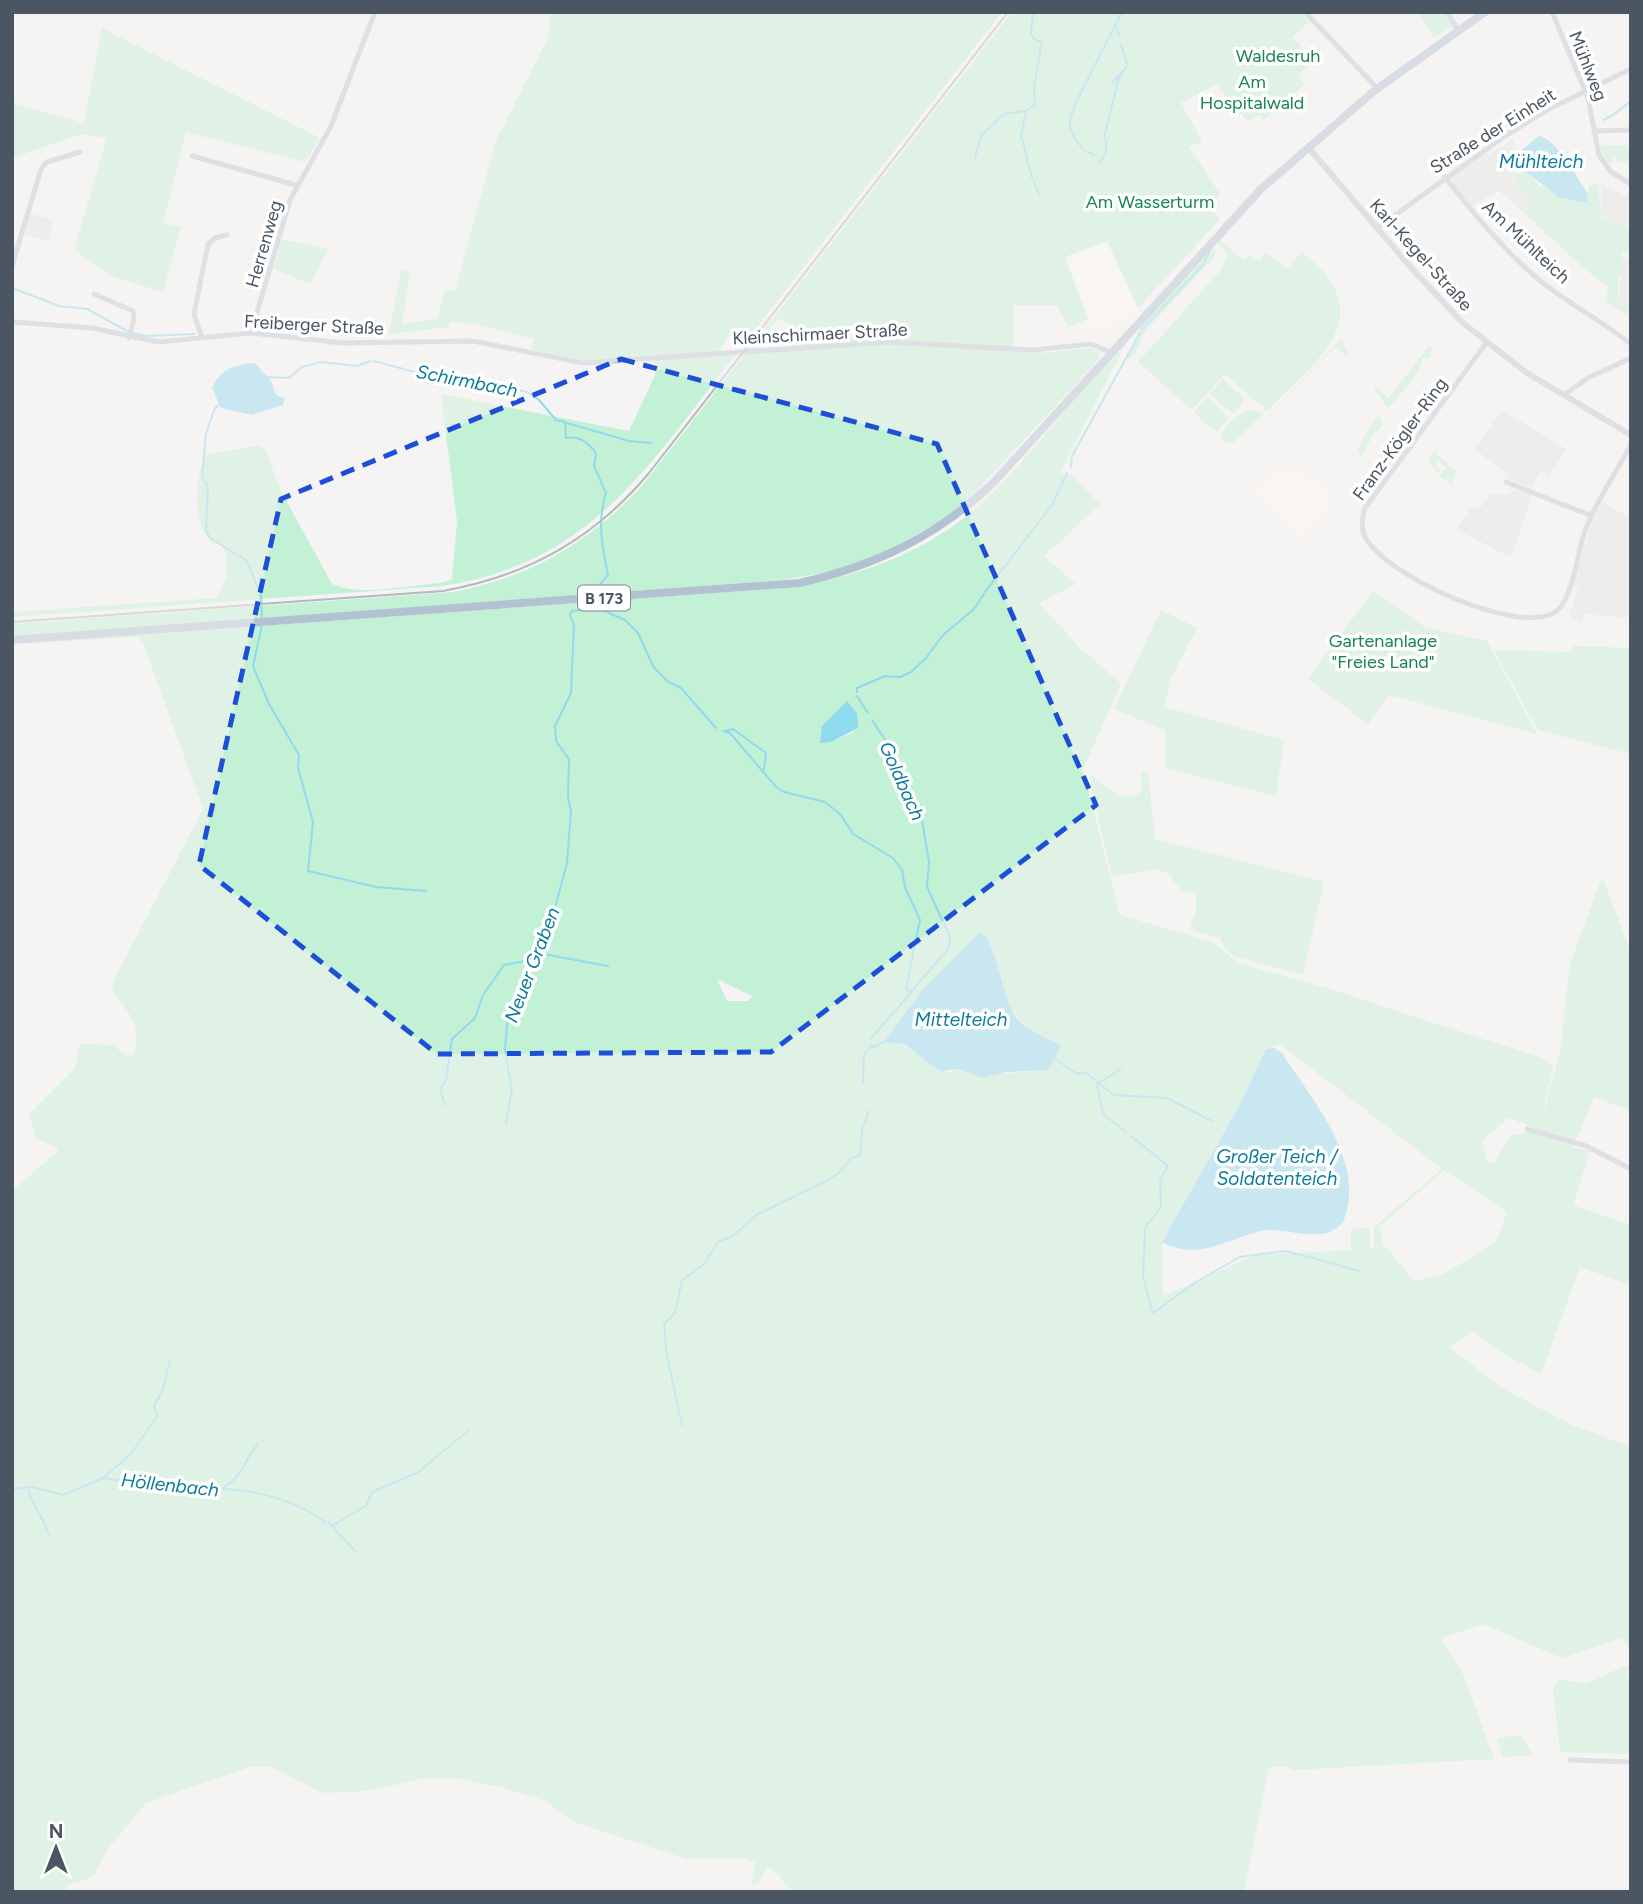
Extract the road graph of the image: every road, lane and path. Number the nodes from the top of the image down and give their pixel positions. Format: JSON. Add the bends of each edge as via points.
{"nodes":[{"id":1,"x":375,"y":12,"type":"edge"},
{"id":2,"x":1305,"y":12,"type":"edge"},
{"id":3,"x":1447,"y":12,"type":"edge"},
{"id":4,"x":1485,"y":12,"type":"edge"},
{"id":5,"x":1552,"y":12,"type":"edge"},
{"id":6,"x":1458,"y":30,"type":"junction"},
{"id":7,"x":1631,"y":69,"type":"edge"},
{"id":8,"x":1378,"y":89,"type":"junction"},
{"id":9,"x":1586,"y":92,"type":"junction"},
{"id":10,"x":1631,"y":130,"type":"edge"},
{"id":11,"x":1594,"y":131,"type":"junction"},
{"id":12,"x":1308,"y":147,"type":"junction"},
{"id":13,"x":80,"y":152,"type":"dead end"},
{"id":14,"x":192,"y":156,"type":"dead end"},
{"id":15,"x":1445,"y":177,"type":"junction"},
{"id":16,"x":1631,"y":184,"type":"edge"},
{"id":17,"x":296,"y":186,"type":"junction"},
{"id":18,"x":1377,"y":228,"type":"junction"},
{"id":19,"x":227,"y":235,"type":"dead end"},
{"id":20,"x":12,"y":266,"type":"edge"},
{"id":21,"x":94,"y":294,"type":"dead end"},
{"id":22,"x":12,"y":322,"type":"edge"},
{"id":23,"x":251,"y":333,"type":"junction"},
{"id":24,"x":130,"y":334,"type":"junction"},
{"id":25,"x":202,"y":338,"type":"junction"},
{"id":26,"x":1487,"y":342,"type":"junction"},
{"id":27,"x":1631,"y":344,"type":"edge"},
{"id":28,"x":1110,"y":352,"type":"junction"},
{"id":29,"x":1631,"y":358,"type":"edge"},
{"id":30,"x":655,"y":360,"type":"joint"},
{"id":31,"x":1564,"y":395,"type":"junction"},
{"id":32,"x":1631,"y":435,"type":"edge"},
{"id":33,"x":1631,"y":444,"type":"edge"},
{"id":34,"x":1506,"y":482,"type":"dead end"},
{"id":35,"x":1591,"y":516,"type":"junction"},
{"id":36,"x":12,"y":640,"type":"edge"},
{"id":37,"x":1527,"y":1129,"type":"dead end"},
{"id":38,"x":1631,"y":1168,"type":"edge"},
{"id":39,"x":1570,"y":1760,"type":"dead end"},
{"id":40,"x":1631,"y":1762,"type":"edge"}],
"edges":[{"from":1,"to":17,"type":"street","name":"Herrenweg","via":[[331,126]]},
{"from":2,"to":8,"type":"street"},
{"from":3,"to":6,"type":"street"},
{"from":4,"to":6,"type":"main road","number":"B 173"},
{"from":5,"to":9,"type":"street","name":"Mühlweg"},
{"from":6,"to":8,"type":"main road","number":"B 173"},
{"from":7,"to":9,"type":"street","name":"Straße der Einheit"},
{"from":8,"to":12,"type":"main road","number":"B 173"},
{"from":9,"to":11,"type":"street","name":"Mühlweg"},
{"from":9,"to":15,"type":"street","name":"Straße der Einheit","via":[[1513,131]]},
{"from":10,"to":11,"type":"street"},
{"from":11,"to":16,"type":"street","name":"Mühlweg","via":[[1604,162]]},
{"from":12,"to":18,"type":"street","name":"Karl-Kegel-Straße"},
{"from":12,"to":28,"type":"main road","number":"B 173","via":[[1256,195]]},
{"from":13,"to":20,"type":"street","via":[[47,162],[41,169]]},
{"from":14,"to":17,"type":"street"},
{"from":15,"to":18,"type":"street","name":"Straße der Einheit"},
{"from":15,"to":27,"type":"street","name":"Am Mühlteich","via":[[1542,282]]},
{"from":17,"to":23,"type":"street","name":"Herrenweg"},
{"from":18,"to":26,"type":"street","name":"Karl-Kegel-Straße","via":[[1434,294]]},
{"from":19,"to":25,"type":"street","via":[[208,244],[194,314]]},
{"from":21,"to":24,"type":"street","via":[[132,311]]},
{"from":22,"to":24,"type":"street","name":"Freiberger Straße"},
{"from":23,"to":25,"type":"street","name":"Freiberger Straße"},
{"from":23,"to":30,"type":"street","name":"Freiberger Straße","via":[[342,343],[473,341],[583,363]]},
{"from":24,"to":25,"type":"street","name":"Freiberger Straße","via":[[158,342]]},
{"from":26,"to":31,"type":"street","name":"Karl-Kegel-Straße"},
{"from":26,"to":35,"type":"street","name":"Franz-Kögler-Ring","via":[[1367,504],[1362,524],[1367,540],[1400,569],[1454,600],[1488,611],[1545,616],[1556,612],[1565,599]]},
{"from":28,"to":30,"type":"street","name":"Kleinschirmaer Straße","via":[[1091,344],[1033,350],[889,342]]},
{"from":28,"to":36,"type":"main road","number":"B 173","via":[[974,501],[901,550],[836,575],[771,585]]},
{"from":29,"to":31,"type":"street"},
{"from":31,"to":32,"type":"street","name":"Karl-Kegel-Straße"},
{"from":33,"to":35,"type":"street","name":"Franz-Kögler-Ring"},
{"from":34,"to":35,"type":"street"},
{"from":37,"to":38,"type":"street","via":[[1593,1149]]},
{"from":39,"to":40,"type":"street"}]}
